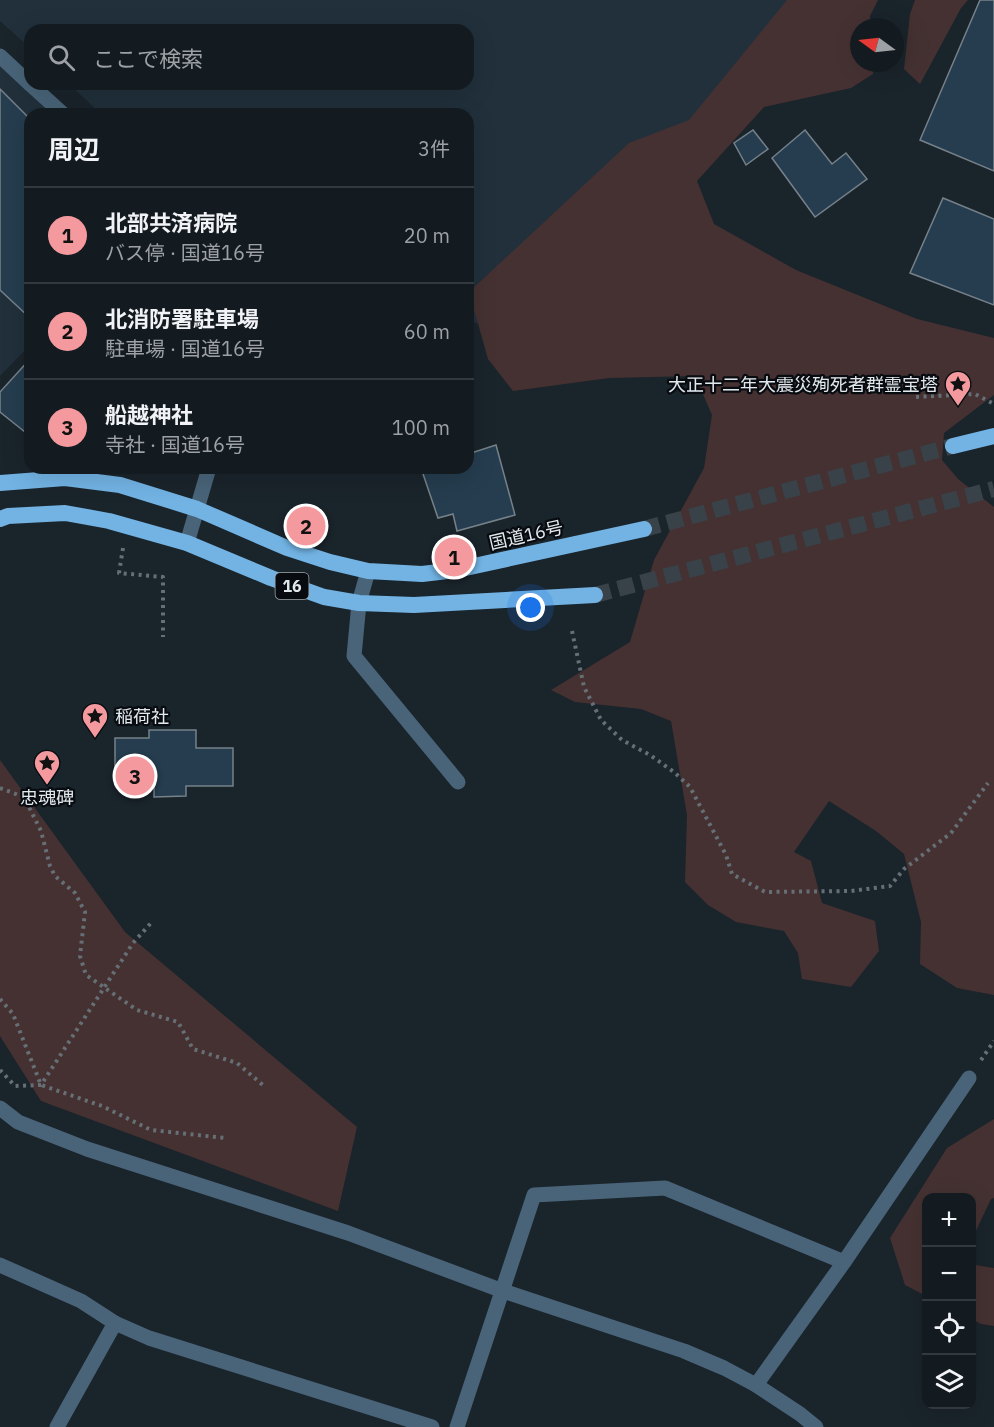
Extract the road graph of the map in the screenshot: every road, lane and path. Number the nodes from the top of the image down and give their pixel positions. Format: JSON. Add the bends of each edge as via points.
{"nodes":[{"id":1,"x":0,"y":56,"type":"edge"},
{"id":2,"x":24,"y":78,"type":"edge"},
{"id":3,"x":37,"y":90,"type":"edge"},
{"id":4,"x":56,"y":108,"type":"edge"},
{"id":5,"x":916,"y":397,"type":"dead end"},
{"id":6,"x":994,"y":404,"type":"edge"},
{"id":7,"x":994,"y":436,"type":"edge"},
{"id":8,"x":953,"y":446,"type":"tunnel mouth"},
{"id":9,"x":207,"y":474,"type":"edge"},
{"id":10,"x":0,"y":483,"type":"edge"},
{"id":11,"x":197,"y":508,"type":"junction"},
{"id":12,"x":0,"y":519,"type":"edge"},
{"id":13,"x":644,"y":529,"type":"tunnel mouth"},
{"id":14,"x":187,"y":543,"type":"junction"},
{"id":15,"x":123,"y":548,"type":"dead end"},
{"id":16,"x":368,"y":571,"type":"junction"},
{"id":17,"x":595,"y":595,"type":"tunnel mouth"},
{"id":18,"x":359,"y":603,"type":"junction"},
{"id":19,"x":572,"y":631,"type":"dead end"},
{"id":20,"x":163,"y":637,"type":"dead end"},
{"id":21,"x":458,"y":782,"type":"dead end"},
{"id":22,"x":988,"y":783,"type":"dead end"},
{"id":23,"x":0,"y":788,"type":"edge"},
{"id":24,"x":151,"y":923,"type":"dead end"},
{"id":25,"x":104,"y":987,"type":"junction"},
{"id":26,"x":0,"y":999,"type":"edge"},
{"id":27,"x":0,"y":1070,"type":"edge"},
{"id":28,"x":969,"y":1078,"type":"dead end"},
{"id":29,"x":41,"y":1085,"type":"junction"},
{"id":30,"x":264,"y":1086,"type":"dead end"},
{"id":31,"x":0,"y":1108,"type":"edge"},
{"id":32,"x":225,"y":1138,"type":"dead end"},
{"id":33,"x":844,"y":1262,"type":"junction"},
{"id":34,"x":0,"y":1265,"type":"edge"},
{"id":35,"x":503,"y":1291,"type":"junction"},
{"id":36,"x":115,"y":1323,"type":"junction"},
{"id":37,"x":756,"y":1385,"type":"junction"},
{"id":38,"x":57,"y":1427,"type":"edge"},
{"id":39,"x":432,"y":1427,"type":"edge"},
{"id":40,"x":457,"y":1427,"type":"edge"},
{"id":41,"x":816,"y":1427,"type":"edge"}],
"edges":[{"from":1,"to":2,"type":"street"},
{"from":3,"to":4,"type":"street"},
{"from":5,"to":6,"type":"path","via":[[975,394]]},
{"from":7,"to":8,"type":"highway"},
{"from":9,"to":11,"type":"street"},
{"from":10,"to":11,"type":"highway","name":"国道16号","number":"16","via":[[65,478],[120,485]]},
{"from":11,"to":14,"type":"street"},
{"from":11,"to":16,"type":"highway","name":"国道16号","number":"16","via":[[287,548]]},
{"from":12,"to":14,"type":"highway","number":"16","via":[[65,513],[109,520]]},
{"from":13,"to":16,"type":"highway","name":"国道16号","number":"16","via":[[456,570],[422,574]]},
{"from":14,"to":18,"type":"highway","number":"16","via":[[313,593]]},
{"from":15,"to":20,"type":"path","via":[[119,573],[163,577]]},
{"from":16,"to":18,"type":"street"},
{"from":17,"to":18,"type":"highway","number":"16","via":[[414,605]]},
{"from":18,"to":21,"type":"street","via":[[354,656]]},
{"from":19,"to":22,"type":"path","via":[[584,687],[600,720],[622,740],[674,772],[690,788],[732,874],[765,892],[850,891],[890,886],[904,869],[951,833]]},
{"from":23,"to":25,"type":"path","via":[[24,797],[41,831],[55,876],[75,893],[85,912],[80,956],[86,975]]},
{"from":24,"to":25,"type":"path"},
{"from":25,"to":29,"type":"path"},
{"from":25,"to":30,"type":"path","via":[[137,1010],[178,1022],[193,1049],[237,1063]]},
{"from":26,"to":29,"type":"path","via":[[13,1014]]},
{"from":27,"to":29,"type":"path","via":[[15,1086]]},
{"from":28,"to":33,"type":"street"},
{"from":29,"to":32,"type":"path","via":[[102,1106],[151,1130]]},
{"from":31,"to":35,"type":"street","via":[[18,1122],[87,1149],[348,1233]]},
{"from":33,"to":35,"type":"street","via":[[665,1188],[534,1195]]},
{"from":33,"to":37,"type":"street"},
{"from":34,"to":36,"type":"street","via":[[81,1301]]},
{"from":35,"to":37,"type":"street","via":[[684,1351]]},
{"from":35,"to":40,"type":"street"},
{"from":36,"to":38,"type":"street"},
{"from":36,"to":39,"type":"street","via":[[149,1338]]},
{"from":37,"to":41,"type":"street"}]}
